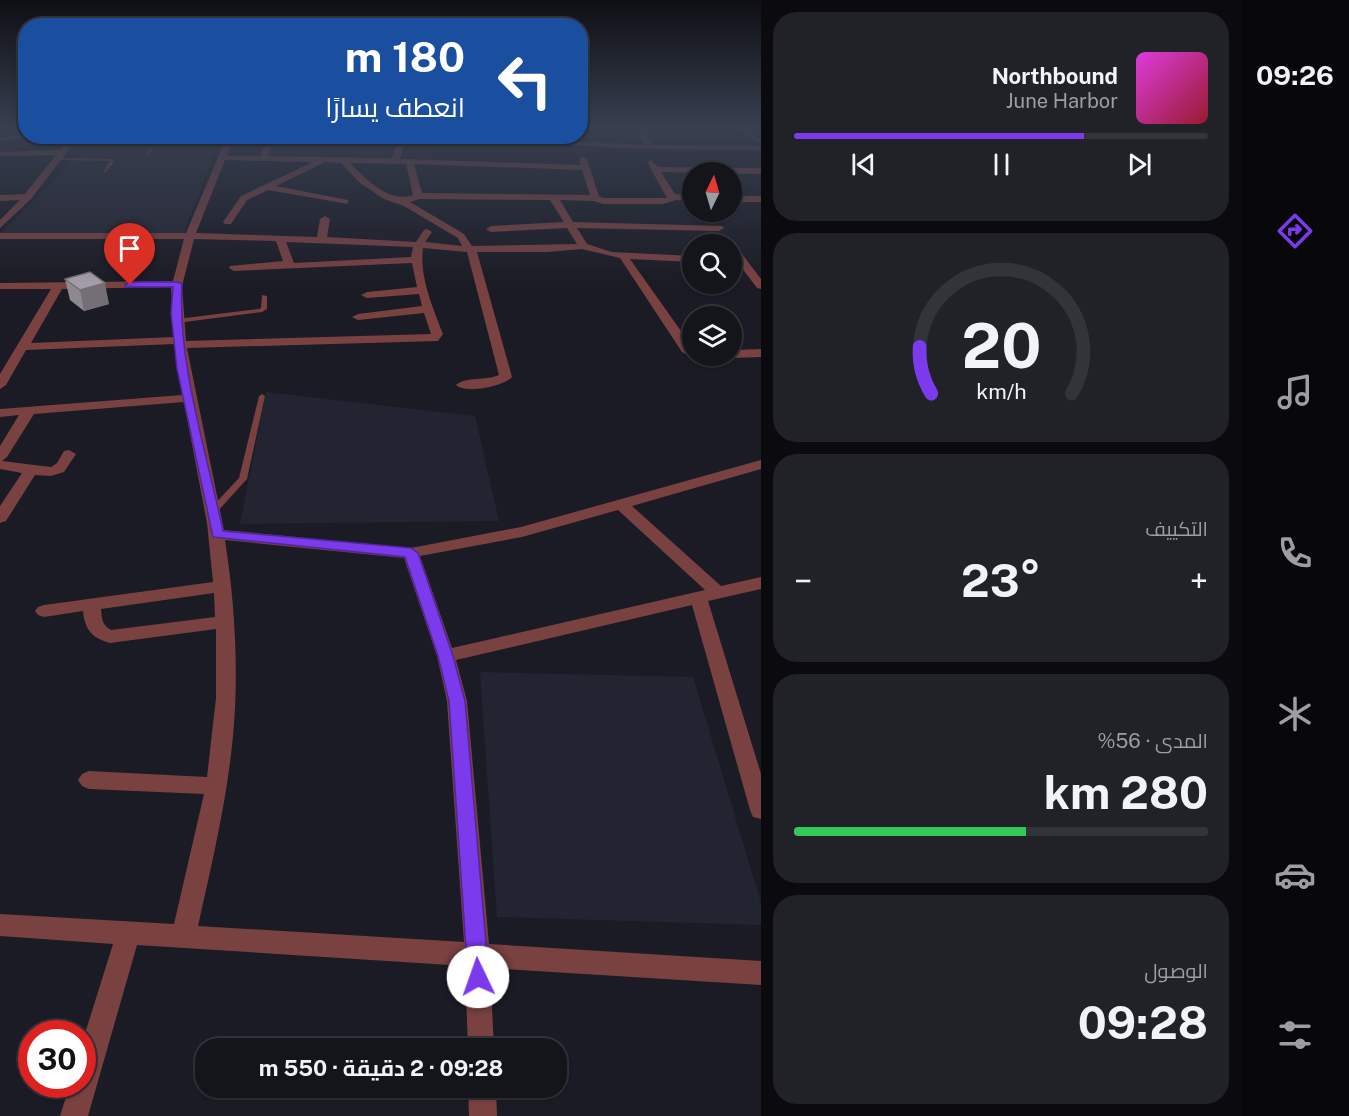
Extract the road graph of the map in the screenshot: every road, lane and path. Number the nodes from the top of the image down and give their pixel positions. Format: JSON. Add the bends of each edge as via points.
{"nodes":[{"id":1,"x":41,"y":180,"type":"edge"},
{"id":2,"x":214,"y":180,"type":"edge"},
{"id":3,"x":282,"y":180,"type":"edge"},
{"id":4,"x":362,"y":180,"type":"edge"},
{"id":5,"x":414,"y":180,"type":"edge"},
{"id":6,"x":590,"y":180,"type":"edge"},
{"id":7,"x":662,"y":180,"type":"edge"},
{"id":8,"x":268,"y":187,"type":"junction"},
{"id":9,"x":310,"y":188,"type":"dead end"},
{"id":10,"x":301,"y":193,"type":"junction"},
{"id":11,"x":418,"y":196,"type":"junction"},
{"id":12,"x":28,"y":197,"type":"junction"},
{"id":13,"x":554,"y":197,"type":"junction"},
{"id":14,"x":672,"y":197,"type":"junction"},
{"id":15,"x":682,"y":197,"type":"edge"},
{"id":16,"x":0,"y":198,"type":"edge"},
{"id":17,"x":595,"y":198,"type":"junction"},
{"id":18,"x":742,"y":199,"type":"edge"},
{"id":19,"x":761,"y":199,"type":"edge"},
{"id":20,"x":345,"y":202,"type":"dead end"},
{"id":21,"x":401,"y":202,"type":"junction"},
{"id":22,"x":325,"y":219,"type":"dead end"},
{"id":23,"x":228,"y":222,"type":"dead end"},
{"id":24,"x":0,"y":225,"type":"edge"},
{"id":25,"x":570,"y":225,"type":"junction"},
{"id":26,"x":491,"y":230,"type":"dead end"},
{"id":27,"x":427,"y":232,"type":"dead end"},
{"id":28,"x":723,"y":234,"type":"edge"},
{"id":29,"x":0,"y":236,"type":"edge"},
{"id":30,"x":191,"y":236,"type":"junction"},
{"id":31,"x":280,"y":239,"type":"junction"},
{"id":32,"x":321,"y":240,"type":"junction"},
{"id":33,"x":418,"y":246,"type":"junction"},
{"id":34,"x":583,"y":246,"type":"junction"},
{"id":35,"x":470,"y":249,"type":"junction"},
{"id":36,"x":623,"y":256,"type":"junction"},
{"id":37,"x":682,"y":259,"type":"edge"},
{"id":38,"x":416,"y":260,"type":"junction"},
{"id":39,"x":288,"y":264,"type":"junction"},
{"id":40,"x":742,"y":264,"type":"edge"},
{"id":41,"x":321,"y":265,"type":"junction"},
{"id":42,"x":234,"y":268,"type":"dead end"},
{"id":43,"x":756,"y":273,"type":"edge"},
{"id":44,"x":327,"y":276,"type":"dead end"},
{"id":45,"x":178,"y":284,"type":"junction"},
{"id":46,"x":0,"y":286,"type":"edge"},
{"id":47,"x":58,"y":286,"type":"junction"},
{"id":48,"x":761,"y":286,"type":"edge"},
{"id":49,"x":424,"y":290,"type":"junction"},
{"id":50,"x":367,"y":295,"type":"dead end"},
{"id":51,"x":264,"y":296,"type":"dead end"},
{"id":52,"x":428,"y":309,"type":"junction"},
{"id":53,"x":358,"y":317,"type":"dead end"},
{"id":54,"x":177,"y":321,"type":"junction"},
{"id":55,"x":180,"y":342,"type":"junction"},
{"id":56,"x":682,"y":343,"type":"edge"},
{"id":57,"x":22,"y":347,"type":"junction"},
{"id":58,"x":761,"y":353,"type":"edge"},
{"id":59,"x":742,"y":354,"type":"edge"},
{"id":60,"x":0,"y":385,"type":"edge"},
{"id":61,"x":462,"y":385,"type":"dead end"},
{"id":62,"x":262,"y":396,"type":"dead end"},
{"id":63,"x":188,"y":398,"type":"junction"},
{"id":64,"x":29,"y":411,"type":"junction"},
{"id":65,"x":0,"y":413,"type":"edge"},
{"id":66,"x":69,"y":454,"type":"dead end"},
{"id":67,"x":0,"y":457,"type":"edge"},
{"id":68,"x":761,"y":464,"type":"edge"},
{"id":69,"x":0,"y":465,"type":"edge"},
{"id":70,"x":31,"y":470,"type":"junction"},
{"id":71,"x":621,"y":504,"type":"junction"},
{"id":72,"x":213,"y":511,"type":"junction"},
{"id":73,"x":0,"y":518,"type":"edge"},
{"id":74,"x":218,"y":534,"type":"junction"},
{"id":75,"x":411,"y":553,"type":"junction"},
{"id":76,"x":761,"y":583,"type":"edge"},
{"id":77,"x":222,"y":586,"type":"junction"},
{"id":78,"x":718,"y":593,"type":"junction"},
{"id":79,"x":698,"y":597,"type":"junction"},
{"id":80,"x":91,"y":604,"type":"junction"},
{"id":81,"x":44,"y":611,"type":"dead end"},
{"id":82,"x":223,"y":622,"type":"junction"},
{"id":83,"x":446,"y":656,"type":"junction"},
{"id":84,"x":89,"y":780,"type":"dead end"},
{"id":85,"x":215,"y":786,"type":"junction"},
{"id":86,"x":761,"y":810,"type":"edge"},
{"id":87,"x":0,"y":925,"type":"edge"},
{"id":88,"x":129,"y":932,"type":"junction"},
{"id":89,"x":184,"y":935,"type":"junction"},
{"id":90,"x":477,"y":953,"type":"junction"},
{"id":91,"x":761,"y":973,"type":"edge"},
{"id":92,"x":481,"y":1038,"type":"edge"},
{"id":93,"x":482,"y":1098,"type":"edge"},
{"id":94,"x":74,"y":1116,"type":"edge"},
{"id":95,"x":483,"y":1116,"type":"edge"}],
"edges":[{"from":1,"to":12,"type":"street"},
{"from":2,"to":30,"type":"street"},
{"from":3,"to":8,"type":"street"},
{"from":4,"to":21,"type":"street"},
{"from":5,"to":11,"type":"street"},
{"from":6,"to":17,"type":"street"},
{"from":7,"to":14,"type":"street"},
{"from":8,"to":10,"type":"street"},
{"from":8,"to":23,"type":"street","via":[[244,198]]},
{"from":9,"to":10,"type":"street"},
{"from":10,"to":20,"type":"street"},
{"from":11,"to":13,"type":"street"},
{"from":11,"to":21,"type":"street"},
{"from":12,"to":16,"type":"street"},
{"from":12,"to":24,"type":"street"},
{"from":13,"to":17,"type":"street"},
{"from":13,"to":25,"type":"street"},
{"from":14,"to":15,"type":"street"},
{"from":14,"to":17,"type":"street","via":[[663,201]]},
{"from":18,"to":19,"type":"street"},
{"from":21,"to":35,"type":"street","via":[[461,236]]},
{"from":22,"to":32,"type":"street"},
{"from":25,"to":26,"type":"street"},
{"from":25,"to":28,"type":"street","via":[[716,224]]},
{"from":25,"to":34,"type":"street"},
{"from":27,"to":33,"type":"street"},
{"from":29,"to":30,"type":"street"},
{"from":30,"to":31,"type":"street"},
{"from":30,"to":45,"type":"street"},
{"from":31,"to":32,"type":"street"},
{"from":31,"to":39,"type":"street"},
{"from":32,"to":33,"type":"street"},
{"from":33,"to":35,"type":"street"},
{"from":33,"to":38,"type":"street"},
{"from":34,"to":35,"type":"street"},
{"from":34,"to":36,"type":"street","via":[[602,254]]},
{"from":35,"to":61,"type":"street","via":[[506,377]]},
{"from":36,"to":37,"type":"street"},
{"from":36,"to":56,"type":"street"},
{"from":38,"to":41,"type":"street"},
{"from":38,"to":49,"type":"street"},
{"from":39,"to":41,"type":"street"},
{"from":39,"to":42,"type":"street"},
{"from":40,"to":43,"type":"street"},
{"from":41,"to":44,"type":"street"},
{"from":43,"to":48,"type":"street"},
{"from":45,"to":47,"type":"street"},
{"from":45,"to":54,"type":"street"},
{"from":46,"to":47,"type":"street"},
{"from":47,"to":57,"type":"street"},
{"from":49,"to":50,"type":"street"},
{"from":49,"to":52,"type":"street"},
{"from":51,"to":54,"type":"lane","via":[[264,309],[260,311]]},
{"from":52,"to":53,"type":"street"},
{"from":52,"to":55,"type":"street","via":[[437,334],[422,340]]},
{"from":54,"to":55,"type":"street"},
{"from":55,"to":57,"type":"street"},
{"from":55,"to":63,"type":"street"},
{"from":57,"to":60,"type":"street"},
{"from":58,"to":59,"type":"street"},
{"from":62,"to":72,"type":"lane","via":[[243,479]]},
{"from":63,"to":64,"type":"street"},
{"from":63,"to":72,"type":"street"},
{"from":64,"to":65,"type":"street"},
{"from":64,"to":67,"type":"street"},
{"from":66,"to":70,"type":"street","via":[[60,470]]},
{"from":68,"to":71,"type":"street"},
{"from":69,"to":70,"type":"street"},
{"from":70,"to":73,"type":"street"},
{"from":71,"to":75,"type":"street","via":[[522,532]]},
{"from":71,"to":78,"type":"street"},
{"from":72,"to":74,"type":"street"},
{"from":74,"to":75,"type":"street"},
{"from":74,"to":77,"type":"street"},
{"from":75,"to":83,"type":"street"},
{"from":76,"to":78,"type":"street"},
{"from":77,"to":80,"type":"street"},
{"from":77,"to":82,"type":"street"},
{"from":78,"to":79,"type":"street"},
{"from":79,"to":83,"type":"street"},
{"from":79,"to":86,"type":"street"},
{"from":80,"to":81,"type":"street"},
{"from":80,"to":82,"type":"street","via":[[95,629],[110,637]]},
{"from":82,"to":85,"type":"street","via":[[223,734]]},
{"from":83,"to":90,"type":"street","via":[[457,701]]},
{"from":84,"to":85,"type":"street"},
{"from":85,"to":89,"type":"street"},
{"from":87,"to":88,"type":"street"},
{"from":88,"to":89,"type":"street"},
{"from":88,"to":94,"type":"street"},
{"from":89,"to":90,"type":"street"},
{"from":90,"to":91,"type":"street"},
{"from":90,"to":92,"type":"street"},
{"from":93,"to":95,"type":"street"}]}
